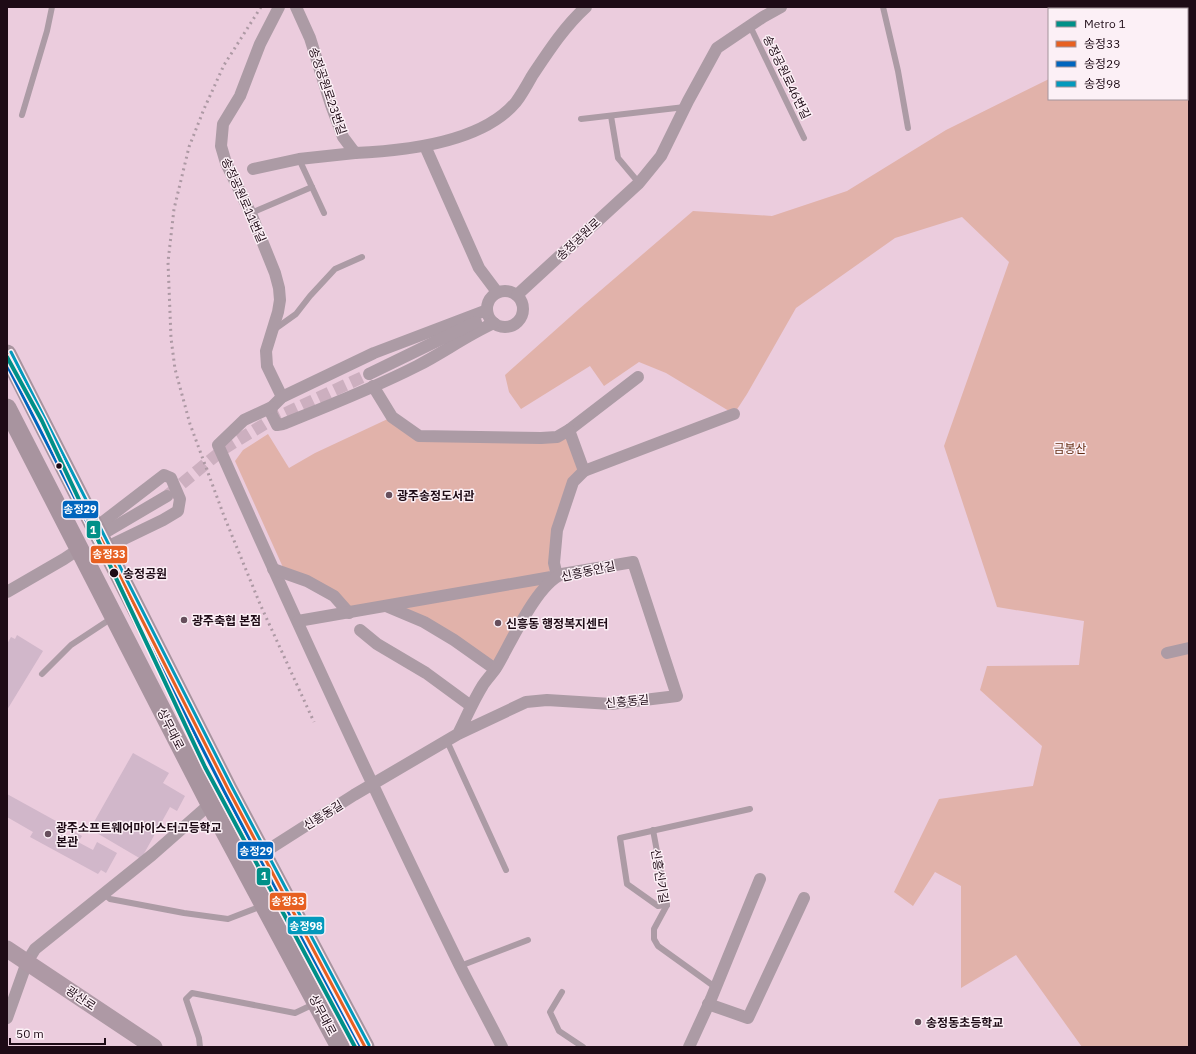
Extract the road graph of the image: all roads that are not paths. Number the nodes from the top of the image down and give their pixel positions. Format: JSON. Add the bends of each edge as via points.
{"nodes":[{"id":1,"x":52,"y":7,"type":"edge"},
{"id":2,"x":279,"y":7,"type":"edge"},
{"id":3,"x":296,"y":7,"type":"edge"},
{"id":4,"x":586,"y":7,"type":"edge"},
{"id":5,"x":781,"y":7,"type":"edge"},
{"id":6,"x":883,"y":7,"type":"edge"},
{"id":7,"x":750,"y":26,"type":"junction"},
{"id":8,"x":685,"y":107,"type":"junction"},
{"id":9,"x":22,"y":114,"type":"dead end"},
{"id":10,"x":611,"y":116,"type":"junction"},
{"id":11,"x":581,"y":119,"type":"dead end"},
{"id":12,"x":908,"y":128,"type":"dead end"},
{"id":13,"x":804,"y":138,"type":"dead end"},
{"id":14,"x":425,"y":146,"type":"junction"},
{"id":15,"x":355,"y":153,"type":"junction"},
{"id":16,"x":299,"y":159,"type":"junction"},
{"id":17,"x":253,"y":169,"type":"dead end"},
{"id":18,"x":639,"y":183,"type":"junction"},
{"id":19,"x":312,"y":187,"type":"junction"},
{"id":20,"x":251,"y":213,"type":"junction"},
{"id":21,"x":324,"y":213,"type":"dead end"},
{"id":22,"x":362,"y":257,"type":"dead end"},
{"id":23,"x":497,"y":292,"type":"junction"},
{"id":24,"x":517,"y":295,"type":"junction"},
{"id":25,"x":490,"y":316,"type":"junction"},
{"id":26,"x":273,"y":330,"type":"junction"},
{"id":27,"x":7,"y":354,"type":"edge"},
{"id":28,"x":369,"y":374,"type":"tunnel mouth"},
{"id":29,"x":638,"y":377,"type":"dead end"},
{"id":30,"x":373,"y":386,"type":"junction"},
{"id":31,"x":282,"y":397,"type":"junction"},
{"id":32,"x":272,"y":407,"type":"junction"},
{"id":33,"x":7,"y":408,"type":"edge"},
{"id":34,"x":734,"y":414,"type":"dead end"},
{"id":35,"x":568,"y":430,"type":"junction"},
{"id":36,"x":584,"y":471,"type":"junction"},
{"id":37,"x":167,"y":496,"type":"tunnel mouth"},
{"id":38,"x":100,"y":537,"type":"junction"},
{"id":39,"x":78,"y":549,"type":"junction"},
{"id":40,"x":634,"y":562,"type":"joint"},
{"id":41,"x":273,"y":569,"type":"junction"},
{"id":42,"x":557,"y":576,"type":"junction"},
{"id":43,"x":7,"y":592,"type":"edge"},
{"id":44,"x":386,"y":606,"type":"junction"},
{"id":45,"x":349,"y":613,"type":"junction"},
{"id":46,"x":113,"y":617,"type":"junction"},
{"id":47,"x":298,"y":621,"type":"junction"},
{"id":48,"x":360,"y":630,"type":"dead end"},
{"id":49,"x":1189,"y":648,"type":"edge"},
{"id":50,"x":1167,"y":652,"type":"dead end"},
{"id":51,"x":495,"y":669,"type":"junction"},
{"id":52,"x":42,"y":674,"type":"dead end"},
{"id":53,"x":471,"y":706,"type":"junction"},
{"id":54,"x":458,"y":734,"type":"junction"},
{"id":55,"x":447,"y":741,"type":"junction"},
{"id":56,"x":372,"y":784,"type":"junction"},
{"id":57,"x":210,"y":804,"type":"junction"},
{"id":58,"x":750,"y":809,"type":"dead end"},
{"id":59,"x":653,"y":830,"type":"junction"},
{"id":60,"x":263,"y":853,"type":"junction"},
{"id":61,"x":506,"y":870,"type":"dead end"},
{"id":62,"x":760,"y":879,"type":"dead end"},
{"id":63,"x":104,"y":894,"type":"junction"},
{"id":64,"x":804,"y":898,"type":"dead end"},
{"id":65,"x":264,"y":905,"type":"junction"},
{"id":66,"x":667,"y":905,"type":"junction"},
{"id":67,"x":528,"y":940,"type":"dead end"},
{"id":68,"x":7,"y":949,"type":"edge"},
{"id":69,"x":27,"y":962,"type":"junction"},
{"id":70,"x":460,"y":966,"type":"junction"},
{"id":71,"x":716,"y":987,"type":"junction"},
{"id":72,"x":562,"y":992,"type":"dead end"},
{"id":73,"x":316,"y":1002,"type":"junction"},
{"id":74,"x":708,"y":1004,"type":"junction"},
{"id":75,"x":7,"y":1018,"type":"edge"},
{"id":76,"x":154,"y":1047,"type":"edge"},
{"id":77,"x":200,"y":1047,"type":"edge"},
{"id":78,"x":340,"y":1047,"type":"edge"},
{"id":79,"x":365,"y":1047,"type":"edge"},
{"id":80,"x":502,"y":1047,"type":"edge"},
{"id":81,"x":583,"y":1047,"type":"edge"},
{"id":82,"x":689,"y":1047,"type":"edge"}],
"edges":[{"from":1,"to":9,"type":"lane"},
{"from":2,"to":20,"type":"street","name":"송정공원로11번길","via":[[260,44],[240,96],[223,124],[221,146],[226,163]]},
{"from":3,"to":15,"type":"street","name":"송정공원로23번길","via":[[310,38],[343,137]]},
{"from":4,"to":14,"type":"street","via":[[554,42],[516,102],[505,113],[482,128],[448,141]]},
{"from":5,"to":7,"type":"street","name":"송정공원로"},
{"from":6,"to":12,"type":"lane"},
{"from":7,"to":8,"type":"street","name":"송정공원로","via":[[717,48]]},
{"from":7,"to":13,"type":"lane","name":"송정공원로46번길"},
{"from":8,"to":10,"type":"lane"},
{"from":8,"to":18,"type":"street","name":"송정공원로","via":[[661,156]]},
{"from":10,"to":11,"type":"lane"},
{"from":10,"to":18,"type":"lane","via":[[618,158]]},
{"from":14,"to":15,"type":"street"},
{"from":14,"to":23,"type":"street","via":[[479,268]]},
{"from":15,"to":16,"type":"street"},
{"from":16,"to":17,"type":"street"},
{"from":16,"to":19,"type":"lane"},
{"from":18,"to":24,"type":"street","name":"송정공원로"},
{"from":19,"to":20,"type":"lane"},
{"from":19,"to":21,"type":"lane"},
{"from":20,"to":26,"type":"street","name":"송정공원로11번길","via":[[276,273],[279,288],[280,300]]},
{"from":22,"to":26,"type":"lane","via":[[335,269],[296,314]]},
{"from":23,"to":24,"type":"street","via":[[509,291]]},
{"from":23,"to":25,"type":"street","via":[[489,301]]},
{"from":24,"to":25,"type":"street","via":[[523,308],[516,324],[499,326]]},
{"from":25,"to":28,"type":"street"},
{"from":25,"to":30,"type":"street","via":[[479,329],[417,366]]},
{"from":25,"to":31,"type":"street","via":[[374,353]]},
{"from":26,"to":31,"type":"street","name":"송정공원로11번길","via":[[266,351],[267,366]]},
{"from":27,"to":38,"type":"main road","name":"상무대로"},
{"from":29,"to":35,"type":"street"},
{"from":30,"to":32,"type":"street","via":[[283,424],[278,425],[271,413]]},
{"from":30,"to":35,"type":"street","via":[[392,417],[419,436],[541,438],[557,437]]},
{"from":31,"to":32,"type":"street"},
{"from":32,"to":41,"type":"street","via":[[244,420],[218,446]]},
{"from":33,"to":39,"type":"main road","name":"상무대로"},
{"from":34,"to":36,"type":"street"},
{"from":35,"to":36,"type":"street"},
{"from":36,"to":42,"type":"street","via":[[573,482],[557,530],[554,563]]},
{"from":37,"to":38,"type":"street"},
{"from":38,"to":38,"type":"street","via":[[164,475],[171,478],[180,499],[178,511],[163,520]]},
{"from":38,"to":60,"type":"main road","name":"상무대로"},
{"from":39,"to":43,"type":"street","via":[[64,560]]},
{"from":39,"to":46,"type":"main road","name":"상무대로"},
{"from":40,"to":42,"type":"street","name":"신흥동안길"},
{"from":40,"to":54,"type":"street","name":"신흥동길","via":[[677,696],[611,704],[535,700]]},
{"from":41,"to":45,"type":"street","via":[[307,581],[334,596]]},
{"from":41,"to":47,"type":"street"},
{"from":42,"to":44,"type":"street"},
{"from":42,"to":51,"type":"street","name":"신흥동안길","via":[[536,599]]},
{"from":44,"to":45,"type":"street"},
{"from":44,"to":51,"type":"street","via":[[424,622]]},
{"from":45,"to":47,"type":"street"},
{"from":46,"to":52,"type":"lane","via":[[71,645]]},
{"from":46,"to":57,"type":"main road","name":"상무대로"},
{"from":47,"to":56,"type":"street"},
{"from":48,"to":53,"type":"street"},
{"from":49,"to":50,"type":"street"},
{"from":51,"to":53,"type":"street","name":"신흥동안길"},
{"from":53,"to":54,"type":"street","name":"신흥동안길"},
{"from":54,"to":55,"type":"street","name":"신흥동길"},
{"from":55,"to":56,"type":"street","name":"신흥동길"},
{"from":55,"to":61,"type":"lane"},
{"from":56,"to":60,"type":"street","name":"신흥동길"},
{"from":56,"to":70,"type":"street"},
{"from":57,"to":63,"type":"street","via":[[152,856]]},
{"from":57,"to":65,"type":"main road","name":"상무대로"},
{"from":58,"to":59,"type":"lane"},
{"from":59,"to":66,"type":"lane","name":"신흥신기길"},
{"from":59,"to":66,"type":"lane","via":[[620,838],[627,884],[658,906]]},
{"from":60,"to":79,"type":"main road","name":"상무대로"},
{"from":62,"to":71,"type":"street"},
{"from":63,"to":65,"type":"lane","via":[[110,899],[228,919]]},
{"from":63,"to":69,"type":"street","via":[[35,949]]},
{"from":64,"to":74,"type":"street","via":[[748,1018]]},
{"from":65,"to":73,"type":"main road","name":"상무대로"},
{"from":66,"to":71,"type":"lane","name":"신흥신기길","via":[[654,930],[654,939],[658,946]]},
{"from":67,"to":70,"type":"lane"},
{"from":68,"to":69,"type":"main road","name":"광산로"},
{"from":69,"to":75,"type":"street"},
{"from":69,"to":76,"type":"main road","name":"광산로"},
{"from":70,"to":80,"type":"street"},
{"from":71,"to":74,"type":"street"},
{"from":72,"to":81,"type":"lane","via":[[550,1012],[559,1030]]},
{"from":73,"to":77,"type":"lane","via":[[295,1013],[192,993],[186,999]]},
{"from":73,"to":78,"type":"main road","name":"상무대로"},
{"from":74,"to":82,"type":"street"}]}
